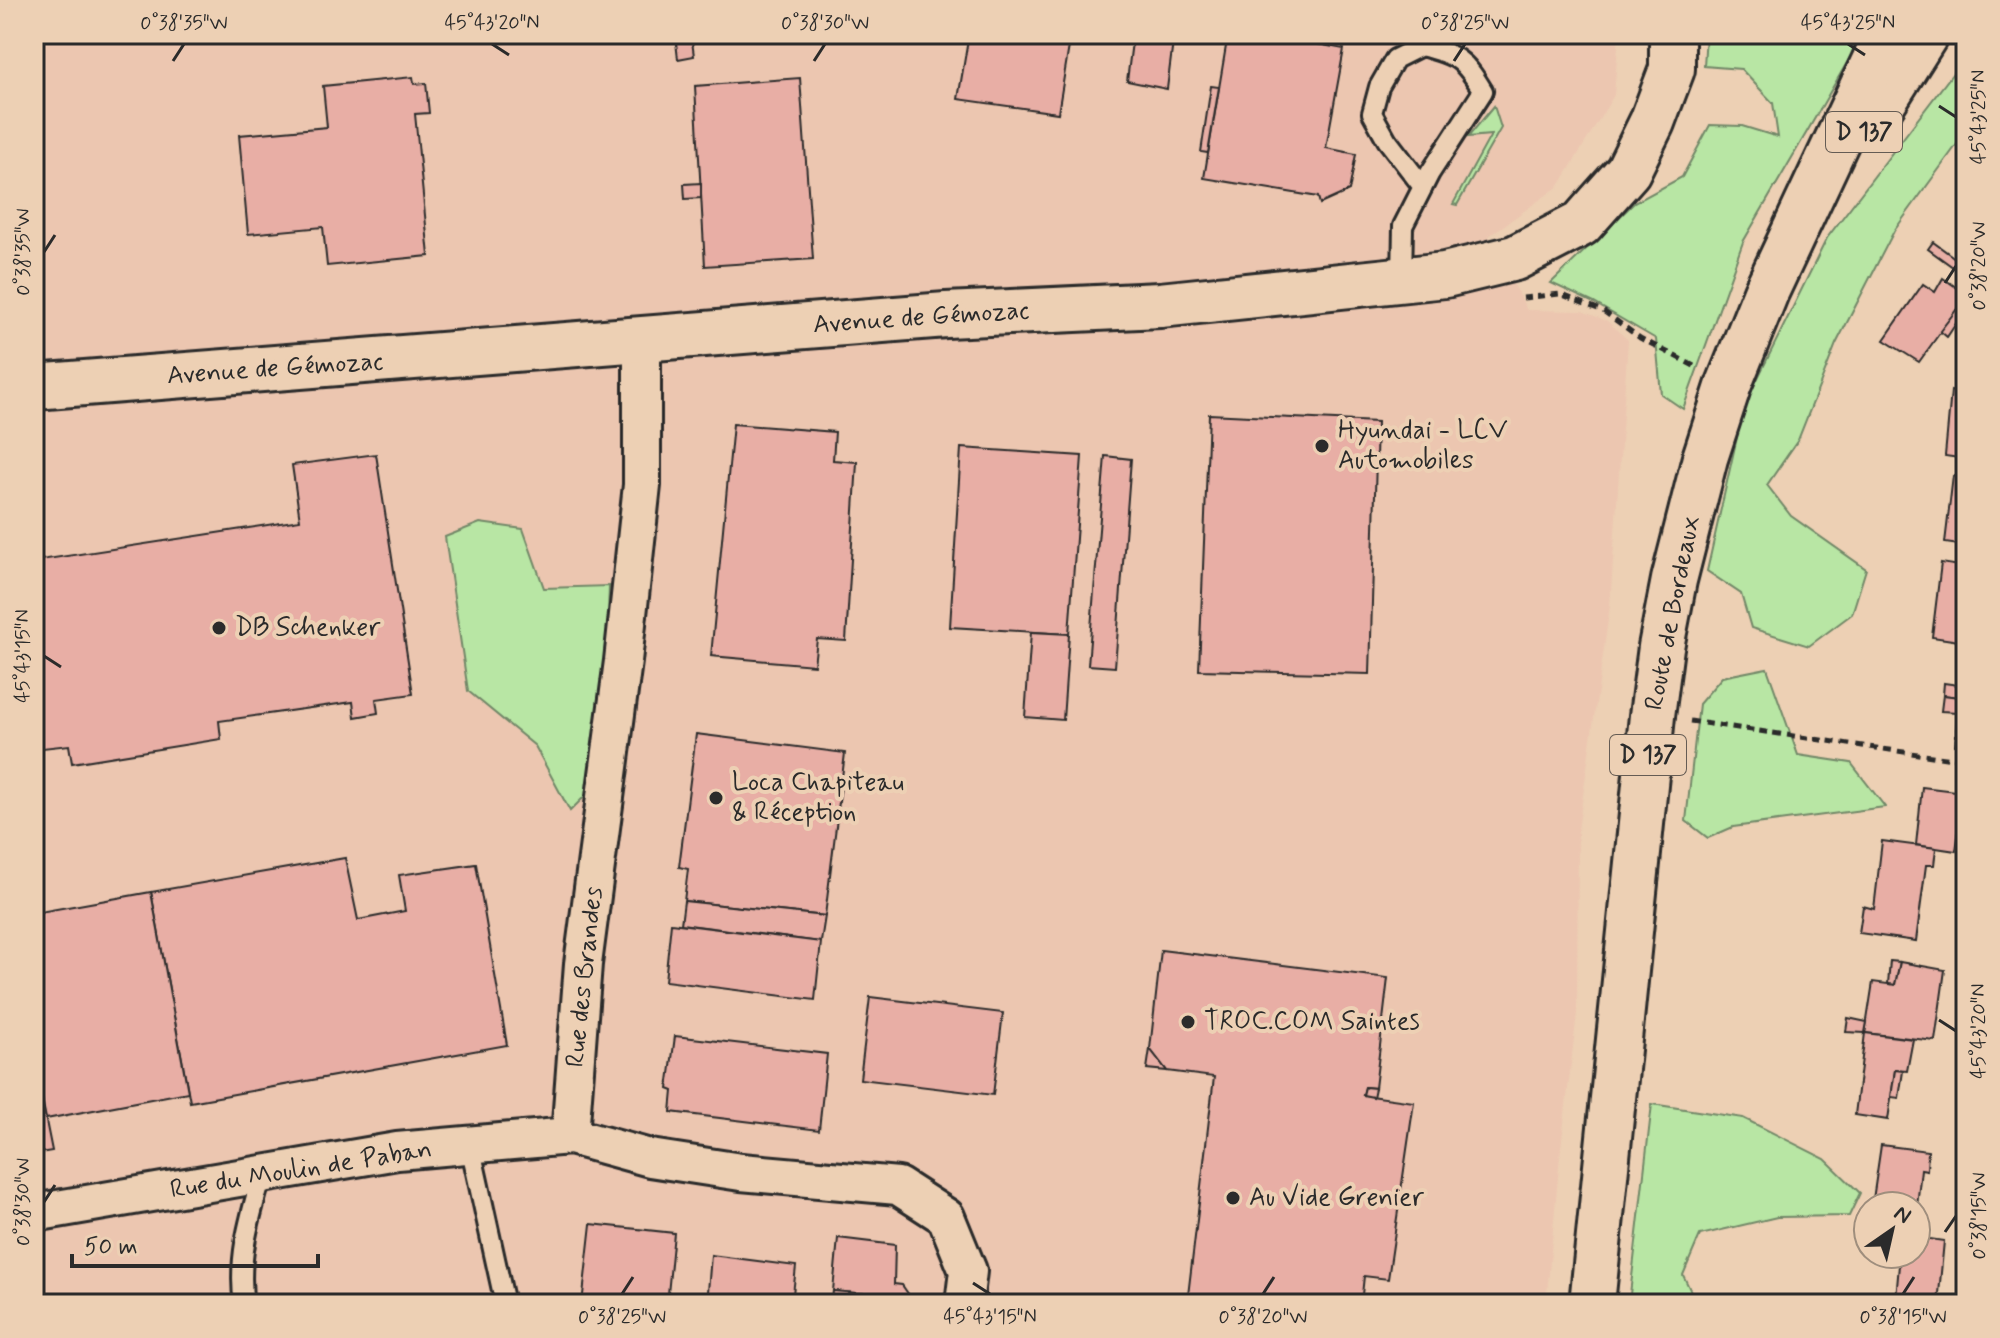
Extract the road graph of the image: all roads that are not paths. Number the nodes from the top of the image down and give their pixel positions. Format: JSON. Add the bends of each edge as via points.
{"nodes":[{"id":1,"x":1672,"y":34,"type":"edge"},
{"id":2,"x":1887,"y":34,"type":"edge"},
{"id":3,"x":1926,"y":34,"type":"edge"},
{"id":4,"x":1422,"y":40,"type":"edge"},
{"id":5,"x":1423,"y":187,"type":"junction"},
{"id":6,"x":1798,"y":227,"type":"junction"},
{"id":7,"x":1402,"y":279,"type":"junction"},
{"id":8,"x":642,"y":340,"type":"junction"},
{"id":9,"x":34,"y":387,"type":"edge"},
{"id":10,"x":570,"y":1136,"type":"junction"},
{"id":11,"x":470,"y":1145,"type":"junction"},
{"id":12,"x":262,"y":1175,"type":"junction"},
{"id":13,"x":34,"y":1213,"type":"edge"},
{"id":14,"x":244,"y":1304,"type":"edge"},
{"id":15,"x":505,"y":1304,"type":"edge"},
{"id":16,"x":964,"y":1304,"type":"edge"},
{"id":17,"x":1592,"y":1304,"type":"edge"}],
"edges":[{"from":1,"to":7,"type":"main road","name":"Avenue de Gémozac","via":[[1672,69],[1652,122],[1628,171],[1581,224],[1515,258]]},
{"from":2,"to":6,"type":"main road","name":"Route de Bordeaux","number":"D 137"},
{"from":3,"to":6,"type":"main road","name":"Route de Bordeaux","number":"D 137"},
{"from":4,"to":5,"type":"lane","via":[[1395,59],[1372,113]]},
{"from":4,"to":5,"type":"lane","via":[[1468,67],[1483,91]]},
{"from":5,"to":7,"type":"lane","via":[[1403,226]]},
{"from":6,"to":17,"type":"main road","name":"Route de Bordeaux","number":"D 137","via":[[1729,384],[1705,458],[1661,647]]},
{"from":7,"to":8,"type":"main road","name":"Avenue de Gémozac","via":[[1160,305],[946,315]]},
{"from":8,"to":9,"type":"main road","name":"Avenue de Gémozac"},
{"from":8,"to":10,"type":"street","name":"Rue des Brandes","via":[[642,485],[583,964]]},
{"from":10,"to":11,"type":"street","name":"Rue du Moulin de Paban"},
{"from":10,"to":16,"type":"street","via":[[650,1158],[741,1172],[898,1186],[946,1217],[968,1271]]},
{"from":11,"to":12,"type":"street","name":"Rue du Moulin de Paban","via":[[397,1151]]},
{"from":11,"to":15,"type":"lane"},
{"from":12,"to":13,"type":"street","name":"Rue du Moulin de Paban"},
{"from":12,"to":14,"type":"lane","via":[[246,1230]]}]}
